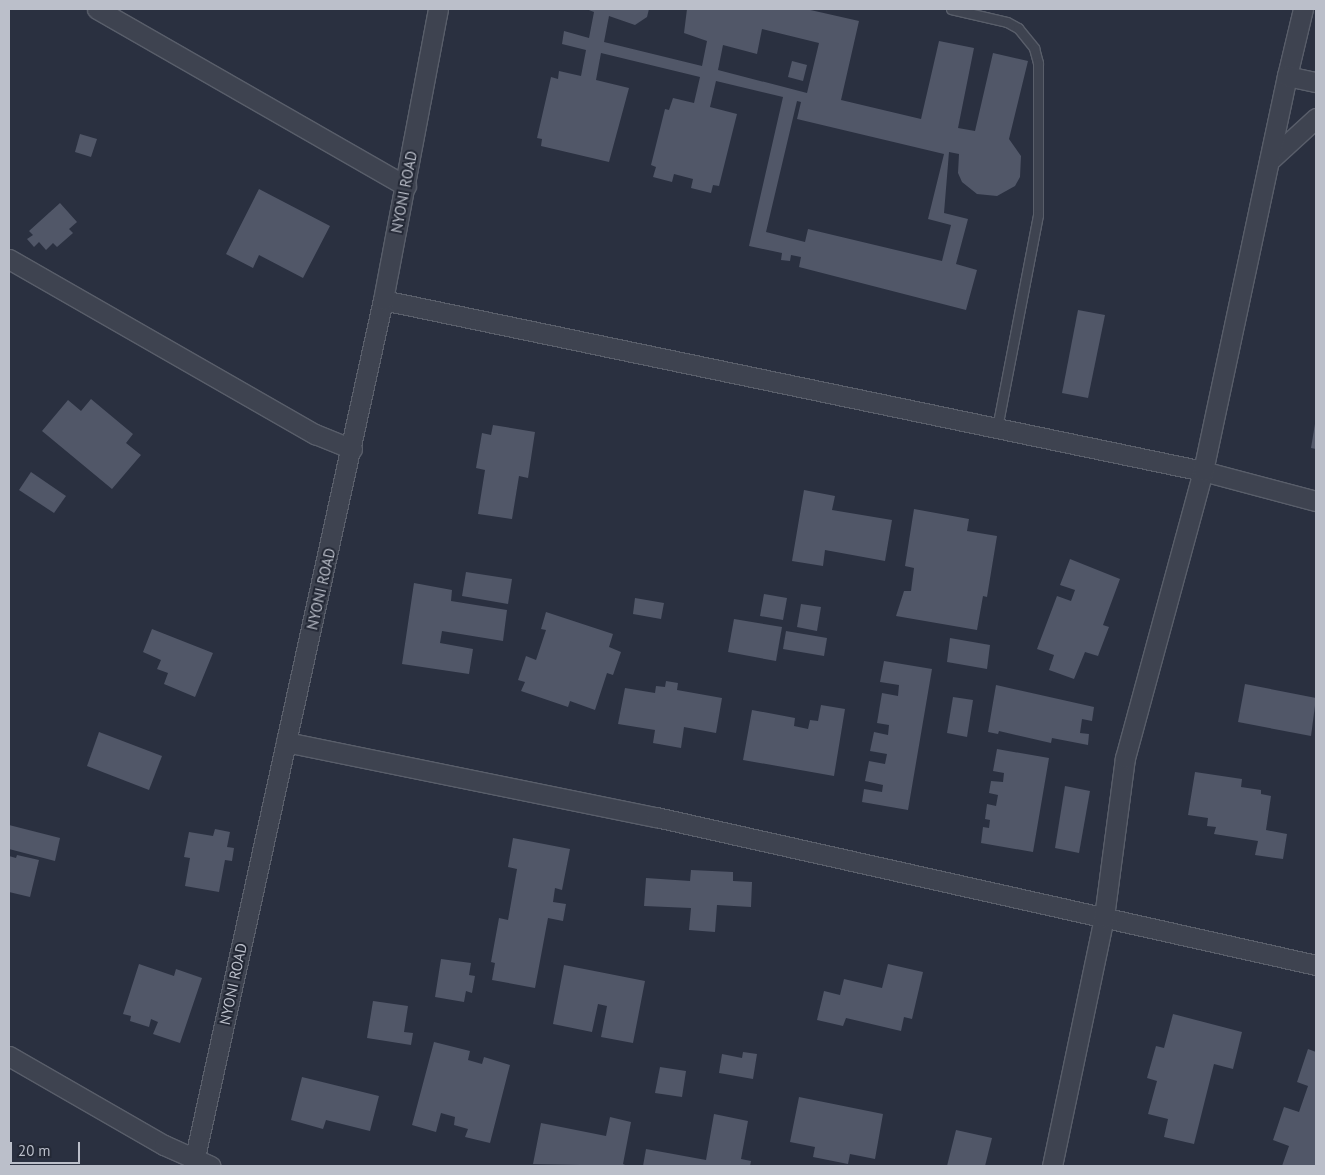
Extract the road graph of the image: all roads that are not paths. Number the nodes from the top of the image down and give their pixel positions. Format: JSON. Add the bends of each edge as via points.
{"nodes":[{"id":1,"x":97,"y":9,"type":"edge"},
{"id":2,"x":438,"y":9,"type":"edge"},
{"id":3,"x":951,"y":9,"type":"edge"},
{"id":4,"x":1303,"y":9,"type":"edge"},
{"id":5,"x":1287,"y":76,"type":"junction"},
{"id":6,"x":1316,"y":82,"type":"edge"},
{"id":7,"x":1316,"y":118,"type":"edge"},
{"id":8,"x":1269,"y":161,"type":"junction"},
{"id":9,"x":406,"y":186,"type":"junction"},
{"id":10,"x":9,"y":259,"type":"edge"},
{"id":11,"x":383,"y":300,"type":"junction"},
{"id":12,"x":997,"y":427,"type":"junction"},
{"id":13,"x":352,"y":449,"type":"junction"},
{"id":14,"x":1203,"y":471,"type":"junction"},
{"id":15,"x":1316,"y":501,"type":"edge"},
{"id":16,"x":286,"y":742,"type":"junction"},
{"id":17,"x":1104,"y":917,"type":"junction"},
{"id":18,"x":1316,"y":965,"type":"edge"},
{"id":19,"x":9,"y":1056,"type":"edge"},
{"id":20,"x":199,"y":1164,"type":"edge"},
{"id":21,"x":1052,"y":1166,"type":"edge"}],
"edges":[{"from":1,"to":9,"type":"street"},
{"from":2,"to":9,"type":"street","name":"NYONI ROAD"},
{"from":3,"to":12,"type":"lane","via":[[1007,22],[1018,28],[1034,48],[1038,64],[1038,215]]},
{"from":4,"to":5,"type":"street"},
{"from":5,"to":6,"type":"street"},
{"from":5,"to":8,"type":"street"},
{"from":7,"to":8,"type":"street"},
{"from":8,"to":14,"type":"street"},
{"from":9,"to":11,"type":"street","name":"NYONI ROAD"},
{"from":10,"to":13,"type":"street","via":[[315,434]]},
{"from":11,"to":12,"type":"street"},
{"from":11,"to":13,"type":"street","name":"NYONI ROAD"},
{"from":12,"to":14,"type":"street"},
{"from":13,"to":16,"type":"street","name":"NYONI ROAD"},
{"from":14,"to":15,"type":"street"},
{"from":14,"to":17,"type":"street","via":[[1129,739]]},
{"from":16,"to":17,"type":"street","via":[[656,817]]},
{"from":16,"to":20,"type":"street","name":"NYONI ROAD"},
{"from":17,"to":18,"type":"street"},
{"from":17,"to":21,"type":"street"},
{"from":19,"to":20,"type":"street"}]}
